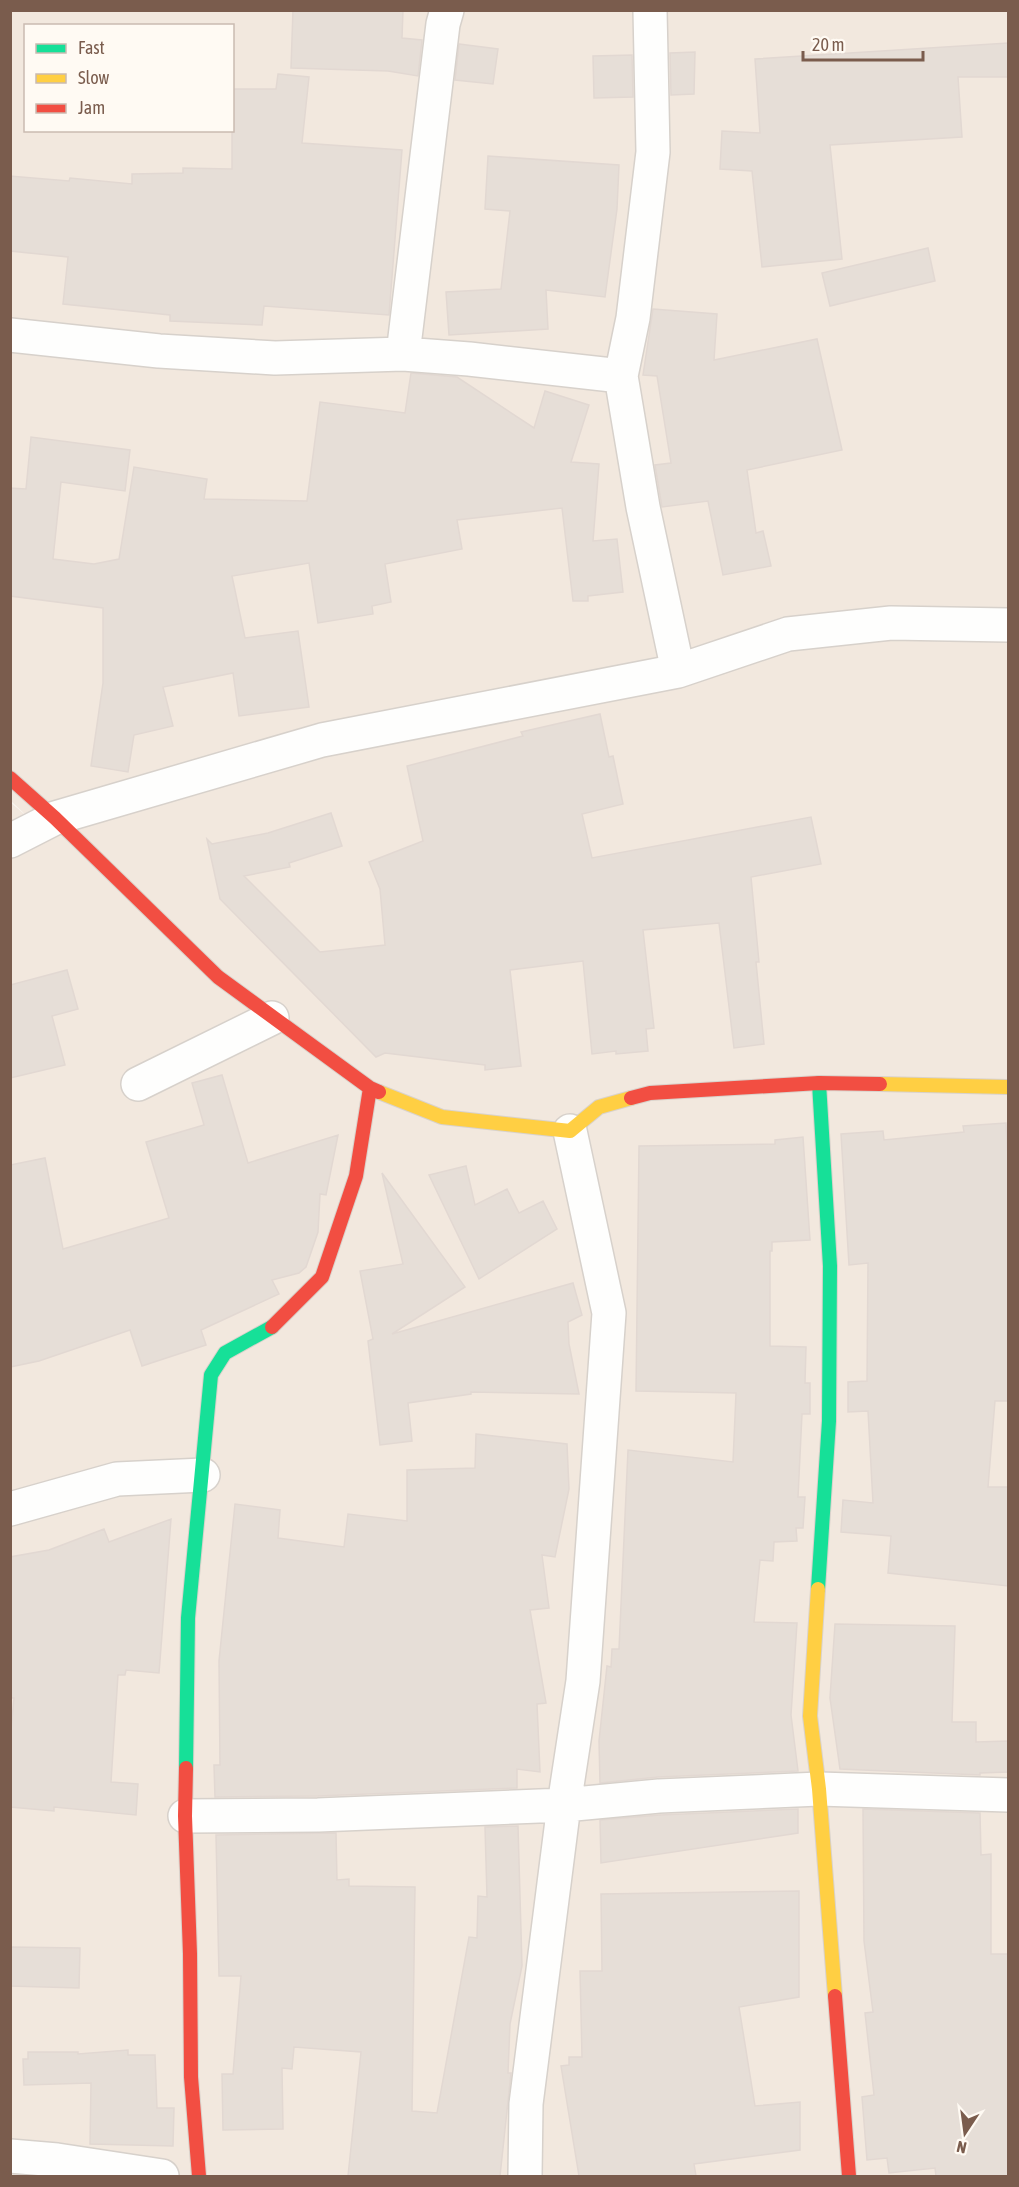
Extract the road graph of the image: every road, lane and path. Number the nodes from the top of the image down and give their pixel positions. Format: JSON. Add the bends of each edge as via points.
{"nodes":[{"id":1,"x":650,"y":10,"type":"edge"},
{"id":2,"x":453,"y":15,"type":"edge"},
{"id":3,"x":10,"y":336,"type":"edge"},
{"id":4,"x":403,"y":354,"type":"junction"},
{"id":5,"x":621,"y":376,"type":"junction"},
{"id":6,"x":1008,"y":625,"type":"edge"},
{"id":7,"x":678,"y":671,"type":"junction"},
{"id":8,"x":10,"y":778,"type":"edge"},
{"id":9,"x":55,"y":818,"type":"junction"},
{"id":10,"x":10,"y":841,"type":"edge"},
{"id":11,"x":272,"y":1018,"type":"junction"},
{"id":12,"x":819,"y":1083,"type":"junction"},
{"id":13,"x":138,"y":1084,"type":"dead end"},
{"id":14,"x":1008,"y":1087,"type":"edge"},
{"id":15,"x":370,"y":1088,"type":"junction"},
{"id":16,"x":570,"y":1131,"type":"junction"},
{"id":17,"x":203,"y":1475,"type":"junction"},
{"id":18,"x":10,"y":1509,"type":"edge"},
{"id":19,"x":819,"y":1789,"type":"junction"},
{"id":20,"x":1008,"y":1795,"type":"edge"},
{"id":21,"x":564,"y":1805,"type":"junction"},
{"id":22,"x":185,"y":1816,"type":"junction"},
{"id":23,"x":10,"y":2156,"type":"edge"},
{"id":24,"x":162,"y":2176,"type":"edge"},
{"id":25,"x":199,"y":2176,"type":"edge"},
{"id":26,"x":525,"y":2176,"type":"edge"},
{"id":27,"x":849,"y":2176,"type":"edge"}],
"edges":[{"from":1,"to":5,"type":"street","via":[[652,152],[633,318]]},
{"from":2,"to":4,"type":"street"},
{"from":3,"to":4,"type":"street","via":[[274,358]]},
{"from":4,"to":5,"type":"street"},
{"from":5,"to":7,"type":"street","via":[[643,507]]},
{"from":6,"to":7,"type":"street","via":[[891,623],[788,634]]},
{"from":7,"to":9,"type":"street","via":[[322,740]]},
{"from":8,"to":9,"type":"street"},
{"from":9,"to":10,"type":"street"},
{"from":9,"to":11,"type":"street","via":[[218,977]]},
{"from":11,"to":13,"type":"street"},
{"from":11,"to":15,"type":"street"},
{"from":12,"to":14,"type":"street"},
{"from":12,"to":16,"type":"street","via":[[650,1093],[599,1107]]},
{"from":12,"to":19,"type":"street","via":[[830,1266],[829,1421],[810,1716]]},
{"from":15,"to":16,"type":"street","via":[[442,1117]]},
{"from":15,"to":17,"type":"street","via":[[356,1176],[322,1277],[268,1331],[225,1353],[211,1375]]},
{"from":16,"to":21,"type":"street","via":[[609,1313],[583,1681]]},
{"from":17,"to":18,"type":"street","via":[[117,1479]]},
{"from":17,"to":22,"type":"street","via":[[188,1618]]},
{"from":19,"to":20,"type":"street"},
{"from":19,"to":21,"type":"street","via":[[659,1796]]},
{"from":19,"to":27,"type":"street"},
{"from":21,"to":22,"type":"street"},
{"from":21,"to":26,"type":"street","via":[[526,2104]]},
{"from":22,"to":25,"type":"street","via":[[191,2077]]},
{"from":23,"to":24,"type":"street"}]}
